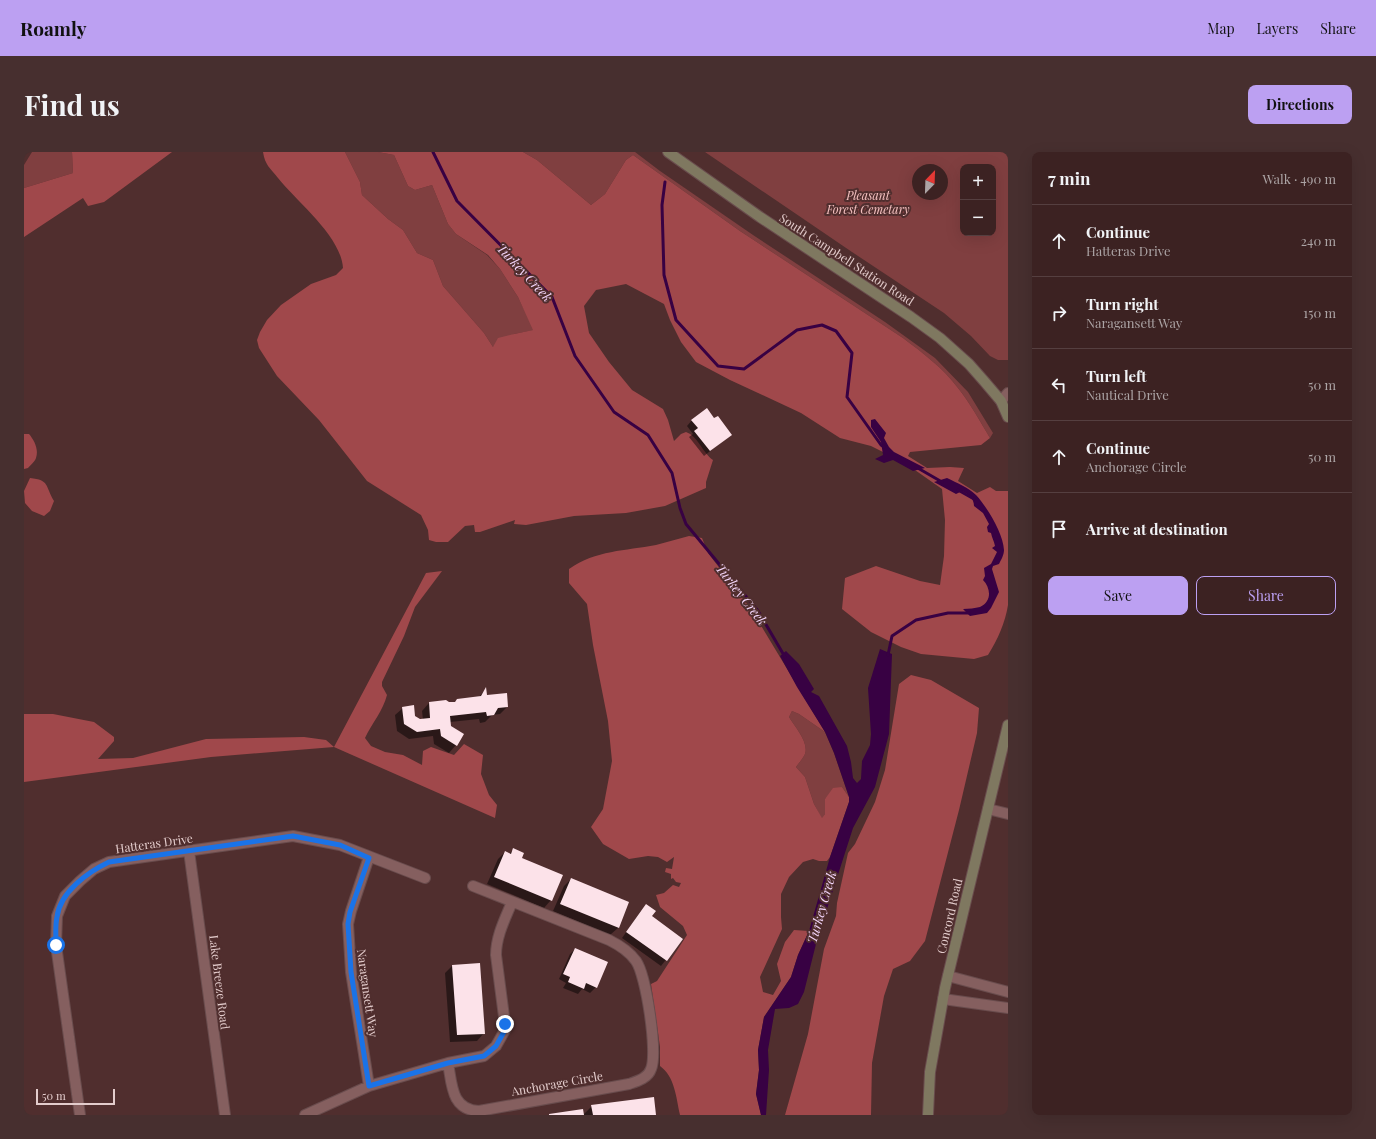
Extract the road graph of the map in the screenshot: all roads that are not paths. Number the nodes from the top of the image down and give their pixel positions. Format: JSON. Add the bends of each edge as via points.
{"nodes":[{"id":1,"x":668,"y":152,"type":"edge"},
{"id":2,"x":1008,"y":392,"type":"edge"},
{"id":3,"x":1001,"y":401,"type":"junction"},
{"id":4,"x":1008,"y":417,"type":"edge"},
{"id":5,"x":1008,"y":725,"type":"edge"},
{"id":6,"x":988,"y":809,"type":"junction"},
{"id":7,"x":1008,"y":814,"type":"edge"},
{"id":8,"x":189,"y":851,"type":"junction"},
{"id":9,"x":369,"y":858,"type":"junction"},
{"id":10,"x":425,"y":878,"type":"dead end"},
{"id":11,"x":472,"y":886,"type":"dead end"},
{"id":12,"x":512,"y":902,"type":"junction"},
{"id":13,"x":948,"y":976,"type":"junction"},
{"id":14,"x":1008,"y":992,"type":"edge"},
{"id":15,"x":943,"y":999,"type":"junction"},
{"id":16,"x":1008,"y":1008,"type":"edge"},
{"id":17,"x":448,"y":1063,"type":"junction"},
{"id":18,"x":369,"y":1086,"type":"junction"},
{"id":19,"x":80,"y":1115,"type":"edge"},
{"id":20,"x":225,"y":1115,"type":"edge"},
{"id":21,"x":305,"y":1115,"type":"edge"},
{"id":22,"x":928,"y":1115,"type":"edge"}],
"edges":[{"from":1,"to":3,"type":"main road","name":"South Campbell Station Road","via":[[760,217],[911,317],[969,364]]},
{"from":2,"to":3,"type":"street"},
{"from":3,"to":4,"type":"main road"},
{"from":5,"to":6,"type":"main road","name":"Concord Road"},
{"from":6,"to":7,"type":"street"},
{"from":6,"to":13,"type":"main road","name":"Concord Road"},
{"from":8,"to":9,"type":"street","name":"Hatteras Drive","via":[[293,836],[340,845]]},
{"from":8,"to":19,"type":"street","name":"Hatteras Drive","via":[[109,862],[94,869],[65,896],[57,916],[56,945]]},
{"from":8,"to":20,"type":"street","name":"Lake Breeze Road"},
{"from":9,"to":10,"type":"street","name":"Hatteras Drive"},
{"from":9,"to":18,"type":"street","name":"Naragansett Way","via":[[348,924],[351,972]]},
{"from":11,"to":12,"type":"street","name":"Anchorage Circle"},
{"from":12,"to":17,"type":"street","via":[[496,947],[505,1030],[496,1046],[484,1056]]},
{"from":12,"to":17,"type":"street","name":"Anchorage Circle","via":[[609,940],[635,959],[645,982],[654,1051],[651,1070],[642,1079],[629,1084],[473,1111],[462,1106],[457,1100]]},
{"from":13,"to":14,"type":"street"},
{"from":13,"to":15,"type":"main road","name":"Concord Road"},
{"from":15,"to":16,"type":"street"},
{"from":15,"to":22,"type":"main road","name":"Concord Road","via":[[930,1072]]},
{"from":17,"to":18,"type":"street"},
{"from":18,"to":21,"type":"street"}]}
